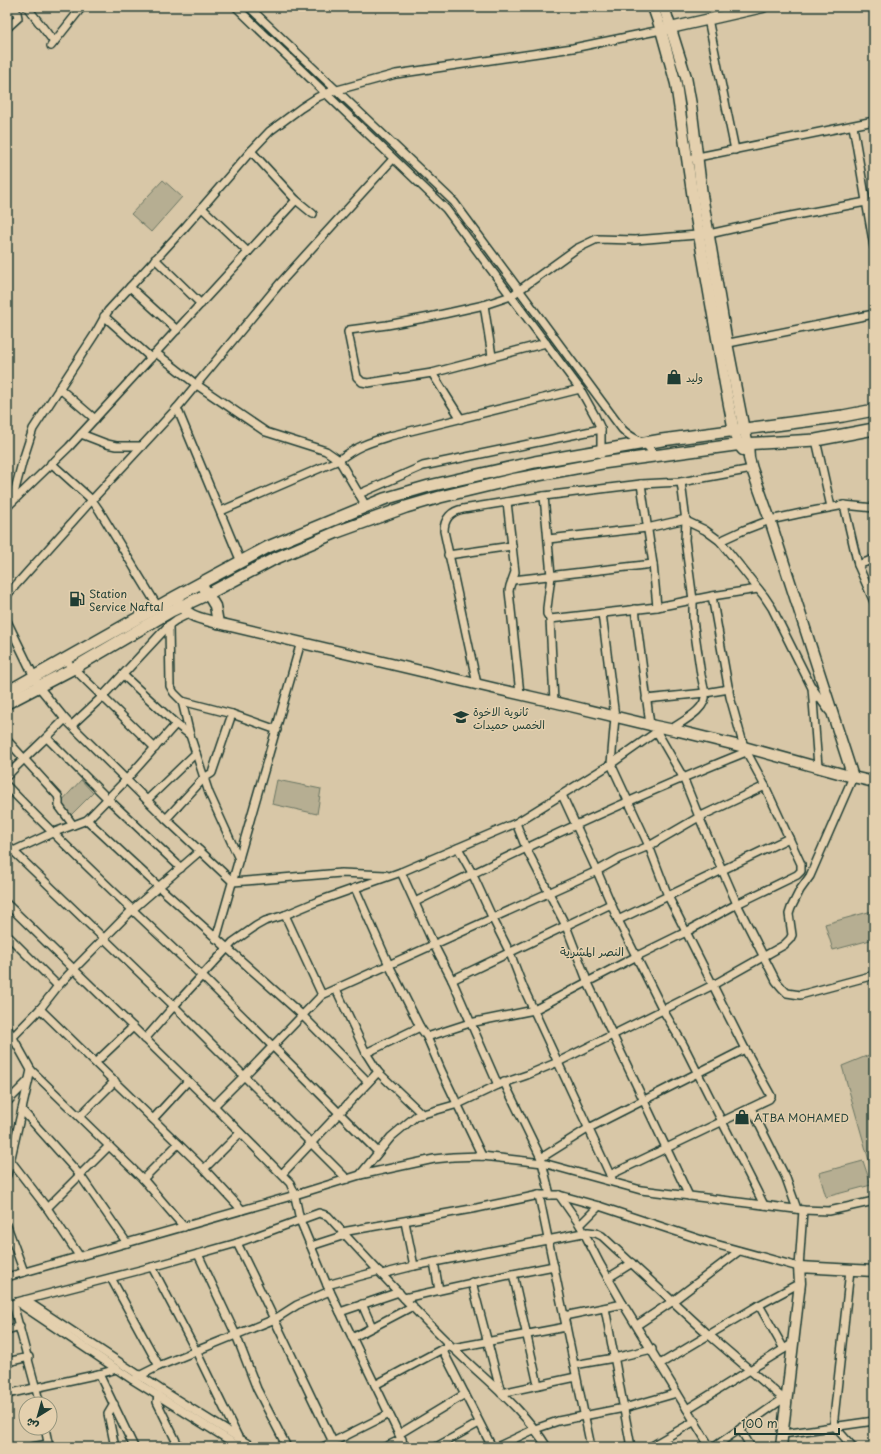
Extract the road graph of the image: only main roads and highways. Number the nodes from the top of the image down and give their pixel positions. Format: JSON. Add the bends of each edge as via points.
{"nodes":[{"id":1,"x":653,"y":7,"type":"edge"},
{"id":2,"x":664,"y":7,"type":"edge"},
{"id":3,"x":763,"y":7,"type":"edge"},
{"id":4,"x":672,"y":28,"type":"junction"},
{"id":5,"x":661,"y":30,"type":"junction"},
{"id":6,"x":692,"y":158,"type":"junction"},
{"id":7,"x":874,"y":410,"type":"edge"},
{"id":8,"x":843,"y":416,"type":"junction"},
{"id":9,"x":874,"y":429,"type":"edge"},
{"id":10,"x":739,"y":430,"type":"junction"},
{"id":11,"x":846,"y":435,"type":"junction"},
{"id":12,"x":743,"y":443,"type":"junction"},
{"id":13,"x":201,"y":583,"type":"junction"},
{"id":14,"x":208,"y":594,"type":"junction"},
{"id":15,"x":181,"y":606,"type":"junction"},
{"id":16,"x":218,"y":623,"type":"junction"},
{"id":17,"x":8,"y":698,"type":"edge"},
{"id":18,"x":853,"y":777,"type":"junction"},
{"id":19,"x":874,"y":782,"type":"edge"},
{"id":20,"x":874,"y":1271,"type":"edge"},
{"id":21,"x":781,"y":1447,"type":"edge"}],
"edges":[{"from":1,"to":5,"type":"main road"},
{"from":2,"to":4,"type":"main road"},
{"from":3,"to":4,"type":"main road"},
{"from":4,"to":5,"type":"main road"},
{"from":4,"to":6,"type":"main road","via":[[686,77],[691,106]]},
{"from":5,"to":6,"type":"main road"},
{"from":6,"to":10,"type":"main road","via":[[702,195],[704,235]]},
{"from":7,"to":8,"type":"main road"},
{"from":8,"to":10,"type":"main road"},
{"from":8,"to":11,"type":"main road"},
{"from":9,"to":11,"type":"main road"},
{"from":10,"to":12,"type":"main road"},
{"from":10,"to":13,"type":"main road","via":[[535,462],[384,499],[268,547]]},
{"from":11,"to":12,"type":"main road","via":[[816,440]]},
{"from":12,"to":14,"type":"main road","via":[[511,480],[440,497],[360,523],[306,545]]},
{"from":12,"to":18,"type":"main road"},
{"from":13,"to":14,"type":"main road"},
{"from":13,"to":15,"type":"main road"},
{"from":14,"to":15,"type":"main road"},
{"from":14,"to":16,"type":"main road","via":[[215,606]]},
{"from":15,"to":16,"type":"main road","via":[[193,616]]},
{"from":15,"to":17,"type":"main road","via":[[39,687]]},
{"from":15,"to":17,"type":"main road","via":[[158,607],[35,676]]},
{"from":16,"to":18,"type":"main road","via":[[554,702]]},
{"from":18,"to":19,"type":"main road"},
{"from":20,"to":21,"type":"main road","via":[[799,1267],[800,1283],[788,1346]]}]}
